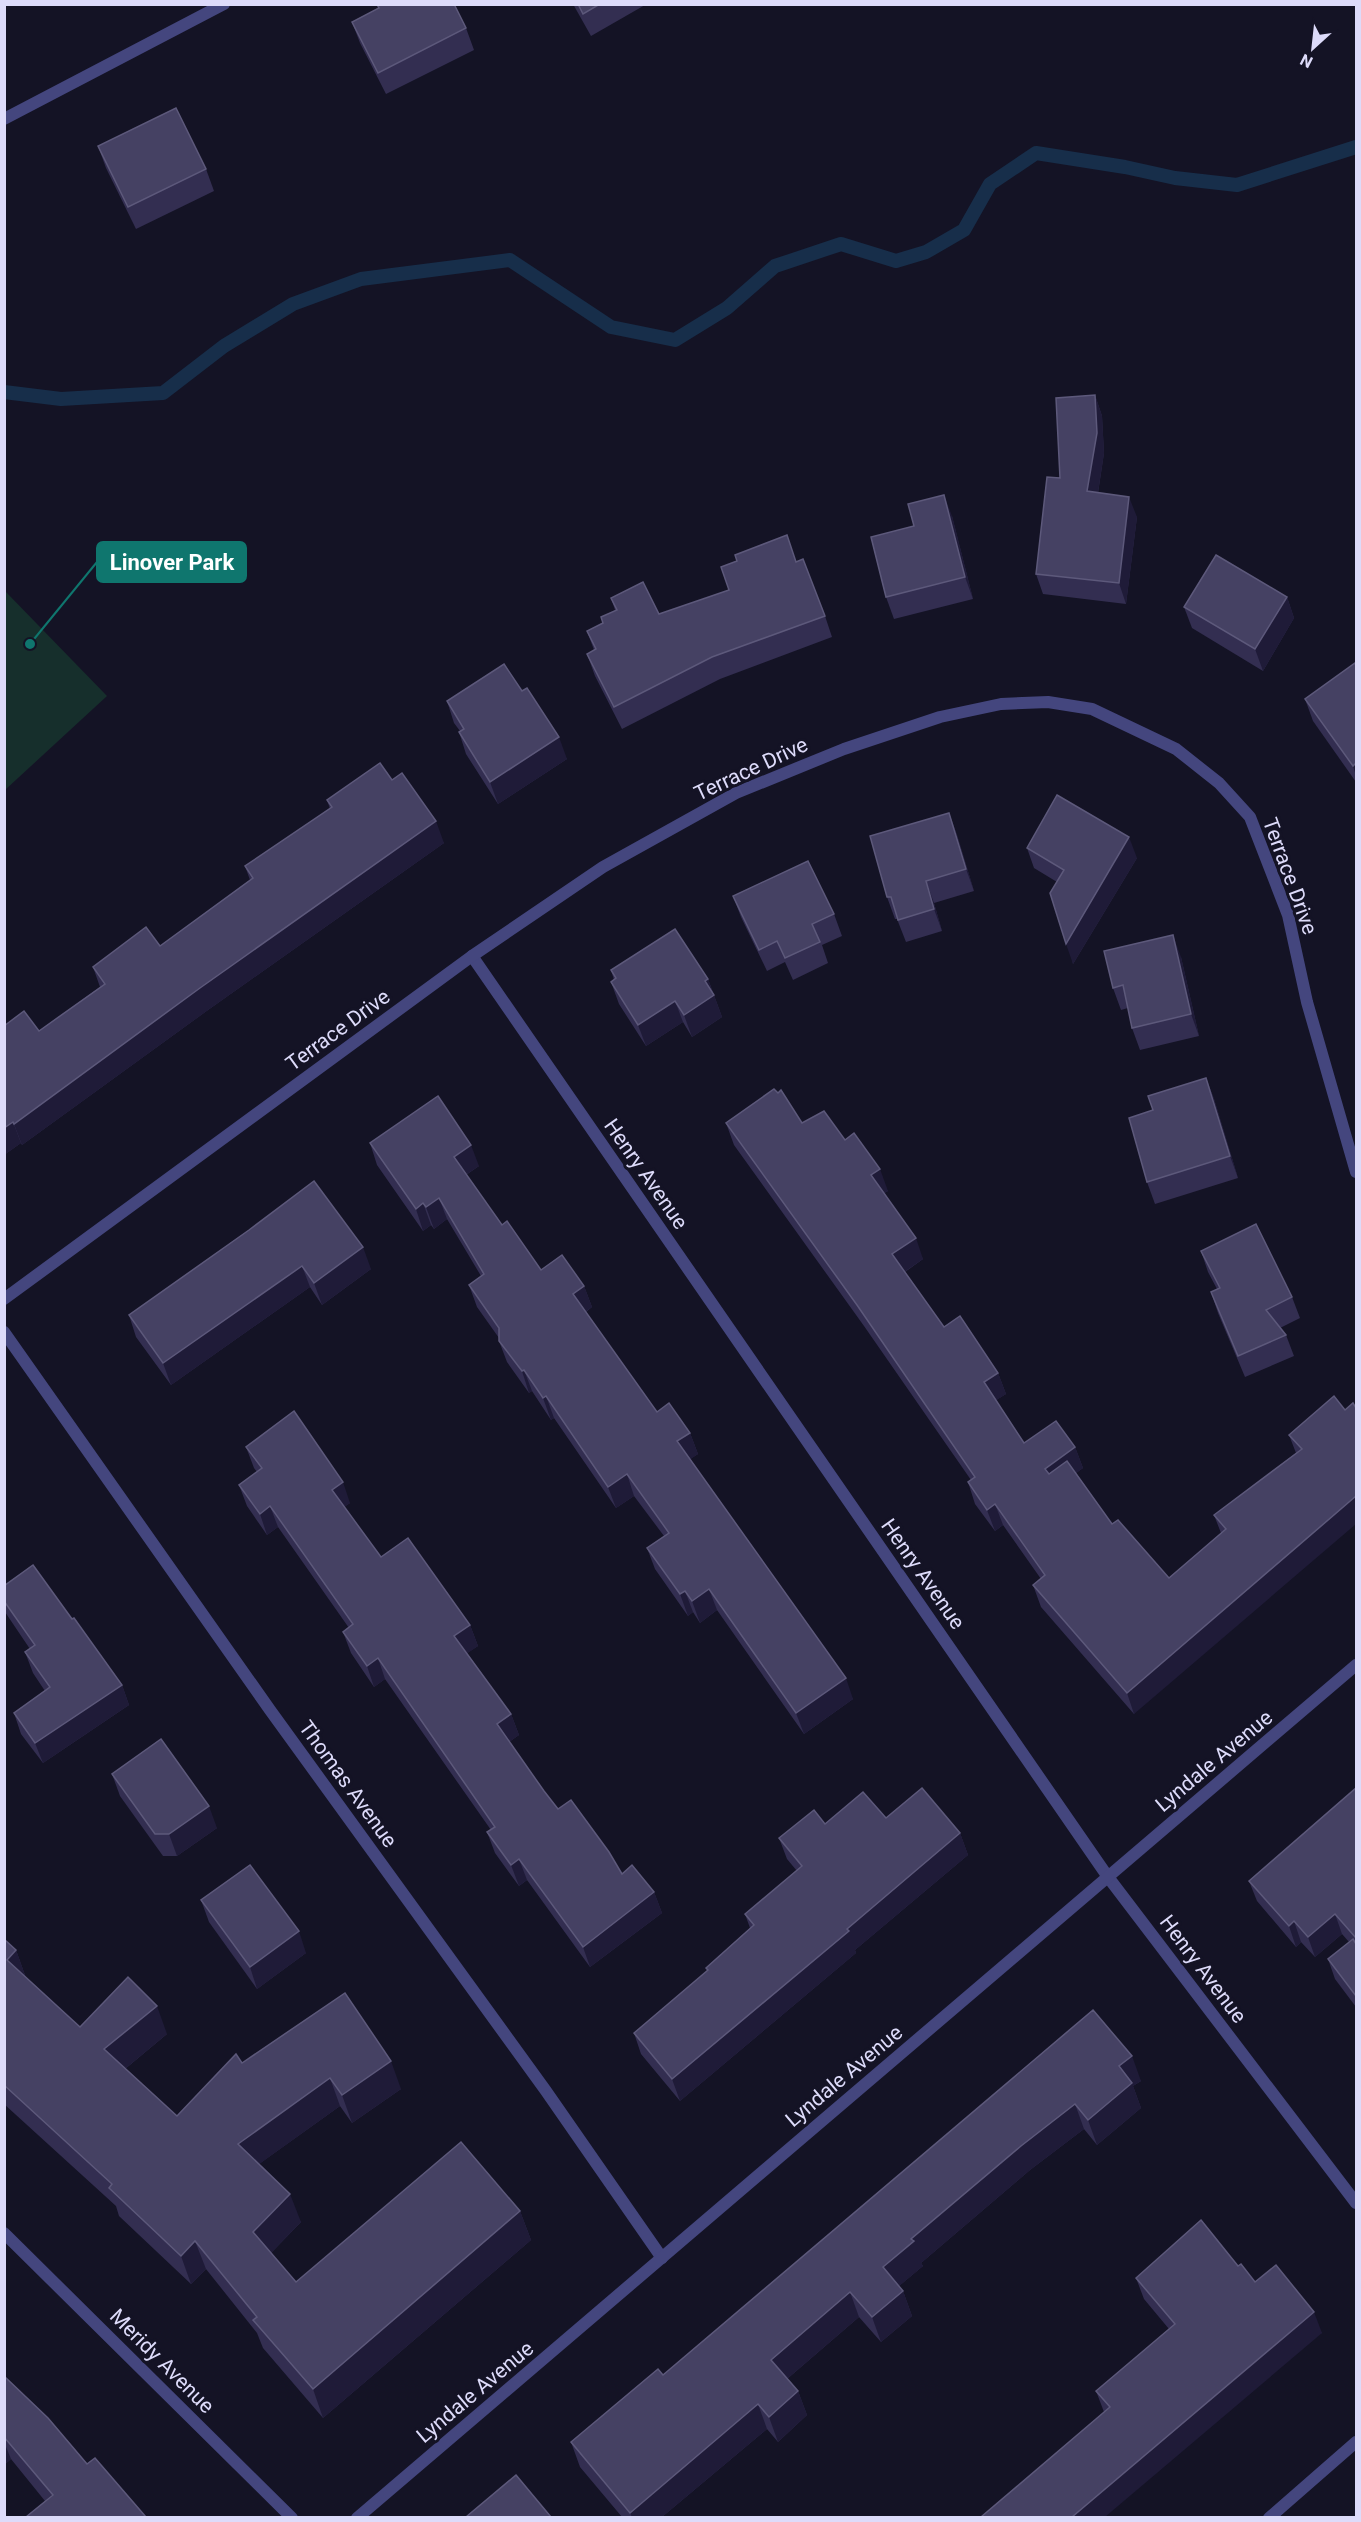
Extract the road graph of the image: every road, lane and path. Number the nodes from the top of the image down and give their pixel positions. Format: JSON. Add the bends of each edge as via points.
{"nodes":[{"id":1,"x":224,"y":4,"type":"edge"},
{"id":2,"x":4,"y":119,"type":"edge"},
{"id":3,"x":472,"y":956,"type":"junction"},
{"id":4,"x":1356,"y":1172,"type":"edge"},
{"id":5,"x":4,"y":1299,"type":"edge"},
{"id":6,"x":4,"y":1332,"type":"edge"},
{"id":7,"x":1356,"y":1665,"type":"edge"},
{"id":8,"x":1108,"y":1877,"type":"junction"},
{"id":9,"x":1356,"y":2203,"type":"edge"},
{"id":10,"x":4,"y":2233,"type":"edge"},
{"id":11,"x":662,"y":2258,"type":"junction"},
{"id":12,"x":1356,"y":2442,"type":"edge"},
{"id":13,"x":292,"y":2517,"type":"edge"},
{"id":14,"x":357,"y":2517,"type":"edge"},
{"id":15,"x":1269,"y":2517,"type":"edge"}],
"edges":[{"from":1,"to":2,"type":"street"},
{"from":3,"to":4,"type":"street","name":"Terrace Drive","via":[[603,867],[736,793],[844,749],[940,717],[1001,704],[1048,702],[1092,709],[1176,749],[1219,783],[1250,817],[1288,915],[1307,1002]]},
{"from":3,"to":5,"type":"street","name":"Terrace Drive"},
{"from":3,"to":8,"type":"street","name":"Henry Avenue"},
{"from":6,"to":11,"type":"street","name":"Thomas Avenue"},
{"from":7,"to":8,"type":"street","name":"Lyndale Avenue"},
{"from":8,"to":9,"type":"street","name":"Henry Avenue"},
{"from":8,"to":11,"type":"street","name":"Lyndale Avenue"},
{"from":10,"to":13,"type":"street","name":"Meridy Avenue"},
{"from":11,"to":14,"type":"street","name":"Lyndale Avenue"},
{"from":12,"to":15,"type":"street"}]}
